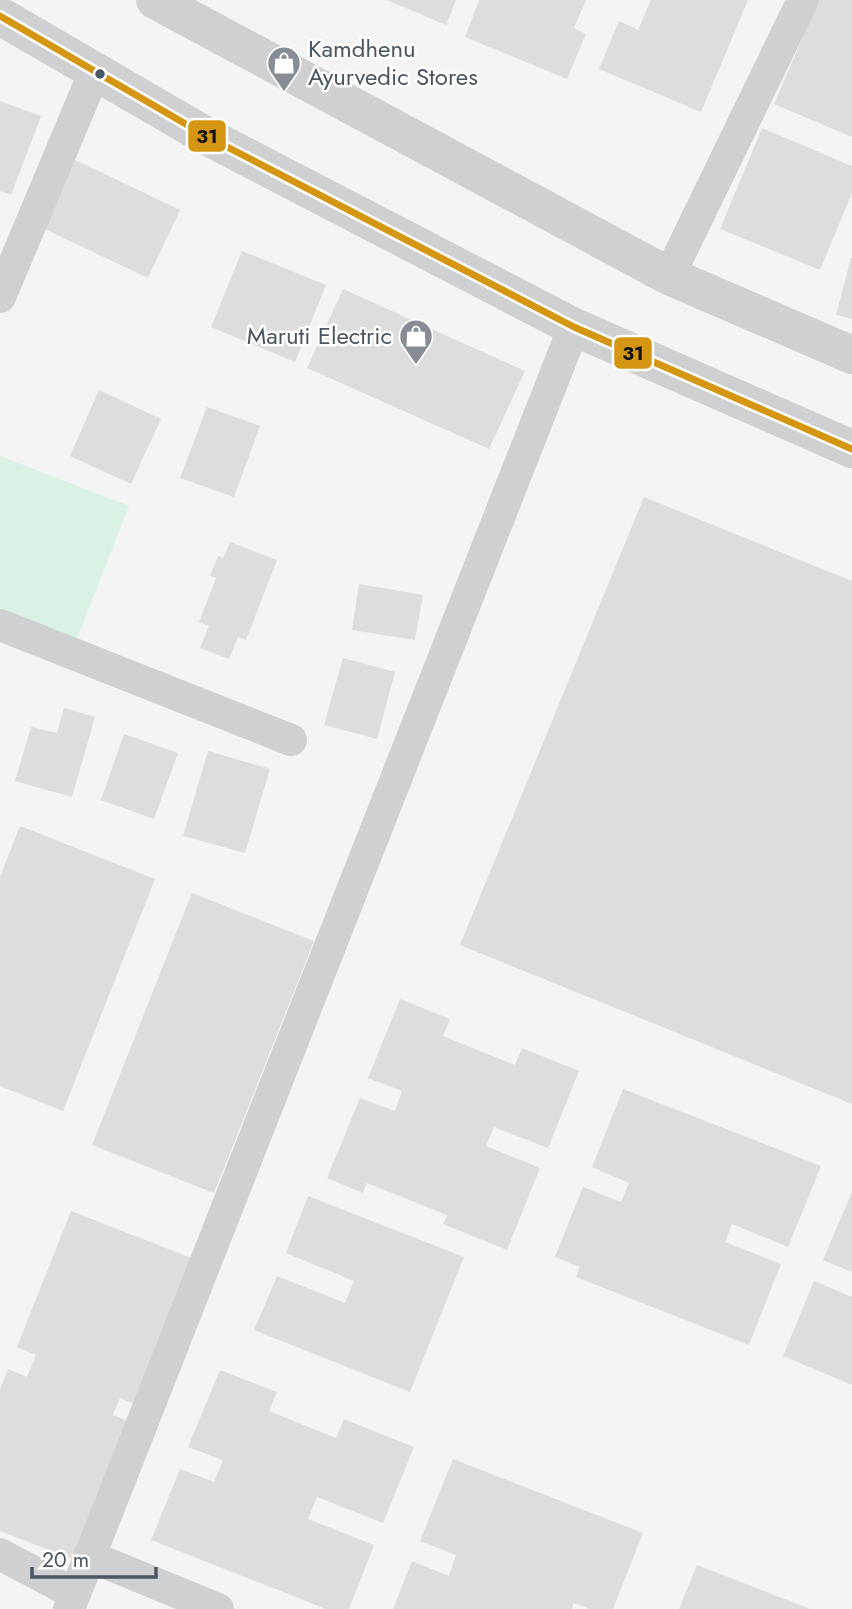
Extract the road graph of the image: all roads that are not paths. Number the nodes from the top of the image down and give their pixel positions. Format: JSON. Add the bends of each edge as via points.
{"nodes":[{"id":1,"x":155,"y":0,"type":"edge"},
{"id":2,"x":803,"y":0,"type":"edge"},
{"id":3,"x":0,"y":16,"type":"edge"},
{"id":4,"x":95,"y":71,"type":"junction"},
{"id":5,"x":669,"y":276,"type":"junction"},
{"id":6,"x":0,"y":297,"type":"edge"},
{"id":7,"x":574,"y":327,"type":"junction"},
{"id":8,"x":852,"y":355,"type":"edge"},
{"id":9,"x":852,"y":449,"type":"edge"},
{"id":10,"x":0,"y":625,"type":"edge"},
{"id":11,"x":291,"y":740,"type":"dead end"},
{"id":12,"x":0,"y":1554,"type":"edge"},
{"id":13,"x":89,"y":1556,"type":"junction"},
{"id":14,"x":72,"y":1602,"type":"edge"},
{"id":15,"x":218,"y":1609,"type":"edge"}],
"edges":[{"from":1,"to":5,"type":"street"},
{"from":2,"to":5,"type":"street"},
{"from":3,"to":4,"type":"street"},
{"from":4,"to":6,"type":"street"},
{"from":4,"to":7,"type":"street","via":[[208,137]]},
{"from":5,"to":8,"type":"street"},
{"from":7,"to":9,"type":"street"},
{"from":7,"to":13,"type":"street"},
{"from":10,"to":11,"type":"street"},
{"from":12,"to":14,"type":"street"},
{"from":13,"to":14,"type":"street"},
{"from":13,"to":15,"type":"street"}]}
